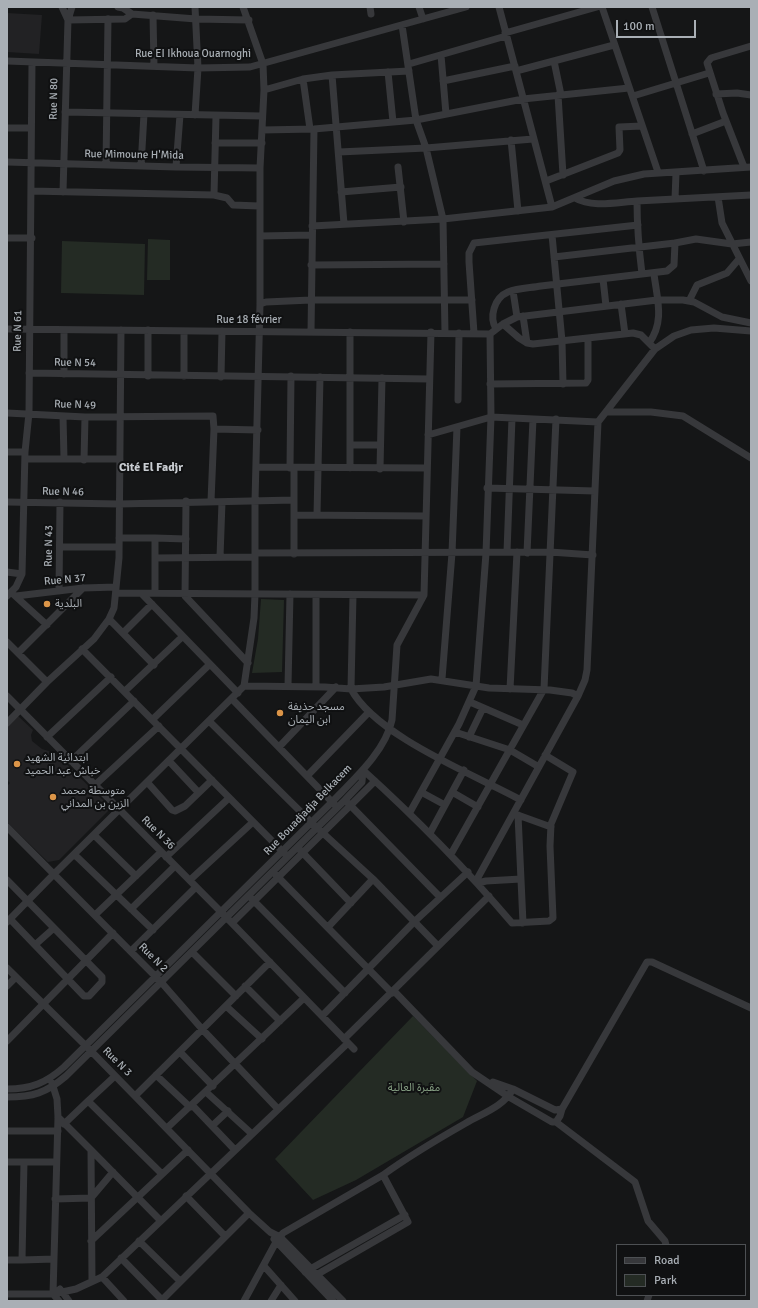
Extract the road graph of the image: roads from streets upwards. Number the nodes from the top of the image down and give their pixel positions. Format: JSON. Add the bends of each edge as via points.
{"nodes":[{"id":1,"x":62,"y":7,"type":"edge"},
{"id":2,"x":72,"y":7,"type":"edge"},
{"id":3,"x":118,"y":7,"type":"edge"},
{"id":4,"x":195,"y":7,"type":"edge"},
{"id":5,"x":243,"y":7,"type":"edge"},
{"id":6,"x":419,"y":7,"type":"edge"},
{"id":7,"x":466,"y":7,"type":"edge"},
{"id":8,"x":499,"y":7,"type":"edge"},
{"id":9,"x":597,"y":7,"type":"edge"},
{"id":10,"x":602,"y":7,"type":"edge"},
{"id":11,"x":652,"y":7,"type":"edge"},
{"id":12,"x":132,"y":14,"type":"junction"},
{"id":13,"x":153,"y":15,"type":"junction"},
{"id":14,"x":108,"y":19,"type":"junction"},
{"id":15,"x":196,"y":19,"type":"junction"},
{"id":16,"x":422,"y":19,"type":"junction"},
{"id":17,"x":68,"y":20,"type":"junction"},
{"id":18,"x":249,"y":20,"type":"junction"},
{"id":19,"x":402,"y":25,"type":"junction"},
{"id":20,"x":505,"y":34,"type":"junction"},
{"id":21,"x":614,"y":45,"type":"junction"},
{"id":22,"x":751,"y":46,"type":"edge"},
{"id":23,"x":441,"y":55,"type":"junction"},
{"id":24,"x":7,"y":61,"type":"edge"},
{"id":25,"x":554,"y":61,"type":"junction"},
{"id":26,"x":32,"y":62,"type":"junction"},
{"id":27,"x":66,"y":63,"type":"junction"},
{"id":28,"x":107,"y":64,"type":"junction"},
{"id":29,"x":262,"y":64,"type":"junction"},
{"id":30,"x":154,"y":66,"type":"junction"},
{"id":31,"x":409,"y":67,"type":"junction"},
{"id":32,"x":198,"y":68,"type":"junction"},
{"id":33,"x":516,"y":68,"type":"junction"},
{"id":34,"x":388,"y":72,"type":"junction"},
{"id":35,"x":709,"y":73,"type":"junction"},
{"id":36,"x":332,"y":75,"type":"junction"},
{"id":37,"x":303,"y":79,"type":"junction"},
{"id":38,"x":443,"y":81,"type":"junction"},
{"id":39,"x":677,"y":83,"type":"junction"},
{"id":40,"x":629,"y":88,"type":"junction"},
{"id":41,"x":264,"y":90,"type":"junction"},
{"id":42,"x":716,"y":94,"type":"junction"},
{"id":43,"x":560,"y":95,"type":"junction"},
{"id":44,"x":751,"y":95,"type":"edge"},
{"id":45,"x":633,"y":96,"type":"junction"},
{"id":46,"x":523,"y":99,"type":"junction"},
{"id":47,"x":65,"y":112,"type":"junction"},
{"id":48,"x":106,"y":113,"type":"junction"},
{"id":49,"x":144,"y":114,"type":"junction"},
{"id":50,"x":446,"y":114,"type":"junction"},
{"id":51,"x":180,"y":115,"type":"junction"},
{"id":52,"x":195,"y":115,"type":"junction"},
{"id":53,"x":216,"y":116,"type":"junction"},
{"id":54,"x":262,"y":116,"type":"junction"},
{"id":55,"x":416,"y":120,"type":"junction"},
{"id":56,"x":726,"y":121,"type":"junction"},
{"id":57,"x":393,"y":122,"type":"junction"},
{"id":58,"x":337,"y":126,"type":"junction"},
{"id":59,"x":642,"y":126,"type":"junction"},
{"id":60,"x":7,"y":128,"type":"edge"},
{"id":61,"x":30,"y":128,"type":"junction"},
{"id":62,"x":312,"y":129,"type":"junction"},
{"id":63,"x":262,"y":130,"type":"junction"},
{"id":64,"x":692,"y":134,"type":"junction"},
{"id":65,"x":533,"y":139,"type":"junction"},
{"id":66,"x":511,"y":140,"type":"junction"},
{"id":67,"x":215,"y":143,"type":"junction"},
{"id":68,"x":262,"y":144,"type":"junction"},
{"id":69,"x":426,"y":148,"type":"junction"},
{"id":70,"x":339,"y":152,"type":"junction"},
{"id":71,"x":7,"y":162,"type":"edge"},
{"id":72,"x":30,"y":162,"type":"junction"},
{"id":73,"x":63,"y":164,"type":"junction"},
{"id":74,"x":106,"y":166,"type":"junction"},
{"id":75,"x":141,"y":166,"type":"junction"},
{"id":76,"x":176,"y":167,"type":"junction"},
{"id":77,"x":215,"y":167,"type":"junction"},
{"id":78,"x":398,"y":167,"type":"dead end"},
{"id":79,"x":748,"y":167,"type":"edge"},
{"id":80,"x":260,"y":168,"type":"junction"},
{"id":81,"x":704,"y":171,"type":"junction"},
{"id":82,"x":658,"y":172,"type":"junction"},
{"id":83,"x":676,"y":173,"type":"junction"},
{"id":84,"x":563,"y":175,"type":"junction"},
{"id":85,"x":546,"y":182,"type":"junction"},
{"id":86,"x":401,"y":187,"type":"junction"},
{"id":87,"x":31,"y":191,"type":"junction"},
{"id":88,"x":63,"y":192,"type":"junction"},
{"id":89,"x":341,"y":192,"type":"junction"},
{"id":90,"x":214,"y":195,"type":"junction"},
{"id":91,"x":751,"y":195,"type":"edge"},
{"id":92,"x":718,"y":197,"type":"junction"},
{"id":93,"x":575,"y":198,"type":"junction"},
{"id":94,"x":675,"y":199,"type":"junction"},
{"id":95,"x":637,"y":201,"type":"junction"},
{"id":96,"x":259,"y":206,"type":"junction"},
{"id":97,"x":552,"y":207,"type":"junction"},
{"id":98,"x":518,"y":211,"type":"junction"},
{"id":99,"x":443,"y":219,"type":"junction"},
{"id":100,"x":404,"y":222,"type":"junction"},
{"id":101,"x":344,"y":224,"type":"junction"},
{"id":102,"x":638,"y":225,"type":"junction"},
{"id":103,"x":312,"y":226,"type":"junction"},
{"id":104,"x":312,"y":235,"type":"junction"},
{"id":105,"x":552,"y":235,"type":"junction"},
{"id":106,"x":260,"y":236,"type":"junction"},
{"id":107,"x":7,"y":238,"type":"edge"},
{"id":108,"x":32,"y":238,"type":"junction"},
{"id":109,"x":751,"y":242,"type":"edge"},
{"id":110,"x":675,"y":243,"type":"junction"},
{"id":111,"x":732,"y":244,"type":"junction"},
{"id":112,"x":639,"y":246,"type":"junction"},
{"id":113,"x":554,"y":257,"type":"junction"},
{"id":114,"x":739,"y":259,"type":"junction"},
{"id":115,"x":444,"y":264,"type":"junction"},
{"id":116,"x":311,"y":265,"type":"junction"},
{"id":117,"x":642,"y":274,"type":"junction"},
{"id":118,"x":654,"y":274,"type":"junction"},
{"id":119,"x":603,"y":279,"type":"junction"},
{"id":120,"x":751,"y":281,"type":"edge"},
{"id":121,"x":557,"y":284,"type":"junction"},
{"id":122,"x":513,"y":291,"type":"junction"},
{"id":123,"x":311,"y":300,"type":"junction"},
{"id":124,"x":445,"y":300,"type":"junction"},
{"id":125,"x":472,"y":300,"type":"junction"},
{"id":126,"x":657,"y":300,"type":"junction"},
{"id":127,"x":689,"y":301,"type":"junction"},
{"id":128,"x":260,"y":304,"type":"junction"},
{"id":129,"x":621,"y":304,"type":"junction"},
{"id":130,"x":606,"y":306,"type":"junction"},
{"id":131,"x":559,"y":312,"type":"junction"},
{"id":132,"x":520,"y":316,"type":"junction"},
{"id":133,"x":751,"y":323,"type":"edge"},
{"id":134,"x":503,"y":324,"type":"junction"},
{"id":135,"x":7,"y":329,"type":"edge"},
{"id":136,"x":29,"y":330,"type":"junction"},
{"id":137,"x":64,"y":330,"type":"junction"},
{"id":138,"x":121,"y":330,"type":"junction"},
{"id":139,"x":148,"y":330,"type":"junction"},
{"id":140,"x":751,"y":330,"type":"edge"},
{"id":141,"x":184,"y":331,"type":"junction"},
{"id":142,"x":222,"y":331,"type":"junction"},
{"id":143,"x":259,"y":331,"type":"junction"},
{"id":144,"x":493,"y":331,"type":"junction"},
{"id":145,"x":311,"y":332,"type":"junction"},
{"id":146,"x":350,"y":332,"type":"junction"},
{"id":147,"x":431,"y":332,"type":"junction"},
{"id":148,"x":445,"y":333,"type":"junction"},
{"id":149,"x":460,"y":333,"type":"junction"},
{"id":150,"x":474,"y":333,"type":"junction"},
{"id":151,"x":625,"y":334,"type":"junction"},
{"id":152,"x":588,"y":338,"type":"junction"},
{"id":153,"x":562,"y":341,"type":"junction"},
{"id":154,"x":526,"y":343,"type":"junction"},
{"id":155,"x":649,"y":343,"type":"junction"},
{"id":156,"x":655,"y":349,"type":"junction"},
{"id":157,"x":29,"y":373,"type":"junction"},
{"id":158,"x":64,"y":374,"type":"junction"},
{"id":159,"x":121,"y":376,"type":"junction"},
{"id":160,"x":148,"y":376,"type":"junction"},
{"id":161,"x":184,"y":376,"type":"junction"},
{"id":162,"x":291,"y":376,"type":"junction"},
{"id":163,"x":221,"y":377,"type":"junction"},
{"id":164,"x":259,"y":377,"type":"junction"},
{"id":165,"x":320,"y":377,"type":"junction"},
{"id":166,"x":351,"y":378,"type":"junction"},
{"id":167,"x":382,"y":378,"type":"junction"},
{"id":168,"x":430,"y":379,"type":"junction"},
{"id":169,"x":490,"y":384,"type":"junction"},
{"id":170,"x":563,"y":384,"type":"junction"},
{"id":171,"x":458,"y":400,"type":"dead end"},
{"id":172,"x":606,"y":412,"type":"junction"},
{"id":173,"x":7,"y":413,"type":"edge"},
{"id":174,"x":29,"y":413,"type":"junction"},
{"id":175,"x":63,"y":416,"type":"junction"},
{"id":176,"x":120,"y":416,"type":"junction"},
{"id":177,"x":85,"y":417,"type":"junction"},
{"id":178,"x":491,"y":417,"type":"junction"},
{"id":179,"x":512,"y":418,"type":"junction"},
{"id":180,"x":533,"y":419,"type":"junction"},
{"id":181,"x":556,"y":419,"type":"junction"},
{"id":182,"x":598,"y":422,"type":"junction"},
{"id":183,"x":457,"y":427,"type":"junction"},
{"id":184,"x":214,"y":430,"type":"junction"},
{"id":185,"x":258,"y":430,"type":"junction"},
{"id":186,"x":428,"y":435,"type":"junction"},
{"id":187,"x":350,"y":445,"type":"junction"},
{"id":188,"x":380,"y":445,"type":"junction"},
{"id":189,"x":7,"y":452,"type":"edge"},
{"id":190,"x":25,"y":455,"type":"junction"},
{"id":191,"x":751,"y":458,"type":"edge"},
{"id":192,"x":64,"y":459,"type":"junction"},
{"id":193,"x":120,"y":459,"type":"junction"},
{"id":194,"x":84,"y":460,"type":"junction"},
{"id":195,"x":257,"y":467,"type":"junction"},
{"id":196,"x":292,"y":468,"type":"junction"},
{"id":197,"x":318,"y":468,"type":"junction"},
{"id":198,"x":350,"y":468,"type":"junction"},
{"id":199,"x":427,"y":468,"type":"junction"},
{"id":200,"x":380,"y":469,"type":"junction"},
{"id":201,"x":487,"y":488,"type":"junction"},
{"id":202,"x":510,"y":490,"type":"junction"},
{"id":203,"x":552,"y":490,"type":"junction"},
{"id":204,"x":531,"y":491,"type":"junction"},
{"id":205,"x":595,"y":491,"type":"junction"},
{"id":206,"x":294,"y":500,"type":"junction"},
{"id":207,"x":186,"y":501,"type":"junction"},
{"id":208,"x":210,"y":501,"type":"junction"},
{"id":209,"x":255,"y":501,"type":"junction"},
{"id":210,"x":7,"y":502,"type":"edge"},
{"id":211,"x":24,"y":502,"type":"junction"},
{"id":212,"x":60,"y":502,"type":"junction"},
{"id":213,"x":222,"y":502,"type":"junction"},
{"id":214,"x":119,"y":504,"type":"junction"},
{"id":215,"x":294,"y":515,"type":"junction"},
{"id":216,"x":317,"y":515,"type":"junction"},
{"id":217,"x":426,"y":516,"type":"junction"},
{"id":218,"x":119,"y":538,"type":"junction"},
{"id":219,"x":155,"y":538,"type":"junction"},
{"id":220,"x":186,"y":539,"type":"junction"},
{"id":221,"x":60,"y":547,"type":"junction"},
{"id":222,"x":119,"y":547,"type":"junction"},
{"id":223,"x":507,"y":552,"type":"junction"},
{"id":224,"x":517,"y":552,"type":"junction"},
{"id":225,"x":527,"y":552,"type":"junction"},
{"id":226,"x":550,"y":552,"type":"junction"},
{"id":227,"x":452,"y":553,"type":"junction"},
{"id":228,"x":486,"y":553,"type":"junction"},
{"id":229,"x":294,"y":554,"type":"junction"},
{"id":230,"x":425,"y":554,"type":"junction"},
{"id":231,"x":255,"y":555,"type":"junction"},
{"id":232,"x":593,"y":555,"type":"junction"},
{"id":233,"x":185,"y":557,"type":"junction"},
{"id":234,"x":220,"y":557,"type":"junction"},
{"id":235,"x":155,"y":558,"type":"junction"},
{"id":236,"x":7,"y":572,"type":"edge"},
{"id":237,"x":22,"y":574,"type":"junction"},
{"id":238,"x":83,"y":588,"type":"junction"},
{"id":239,"x":59,"y":590,"type":"junction"},
{"id":240,"x":116,"y":590,"type":"junction"},
{"id":241,"x":155,"y":593,"type":"junction"},
{"id":242,"x":185,"y":593,"type":"junction"},
{"id":243,"x":11,"y":594,"type":"edge"},
{"id":244,"x":142,"y":594,"type":"junction"},
{"id":245,"x":255,"y":594,"type":"junction"},
{"id":246,"x":290,"y":594,"type":"junction"},
{"id":247,"x":316,"y":595,"type":"junction"},
{"id":248,"x":353,"y":595,"type":"junction"},
{"id":249,"x":424,"y":595,"type":"junction"},
{"id":250,"x":152,"y":604,"type":"junction"},
{"id":251,"x":109,"y":619,"type":"junction"},
{"id":252,"x":47,"y":625,"type":"junction"},
{"id":253,"x":123,"y":633,"type":"junction"},
{"id":254,"x":182,"y":637,"type":"junction"},
{"id":255,"x":7,"y":642,"type":"edge"},
{"id":256,"x":82,"y":649,"type":"junction"},
{"id":257,"x":18,"y":654,"type":"junction"},
{"id":258,"x":248,"y":663,"type":"junction"},
{"id":259,"x":209,"y":664,"type":"junction"},
{"id":260,"x":154,"y":665,"type":"junction"},
{"id":261,"x":111,"y":677,"type":"junction"},
{"id":262,"x":442,"y":679,"type":"junction"},
{"id":263,"x":47,"y":682,"type":"junction"},
{"id":264,"x":395,"y":685,"type":"junction"},
{"id":265,"x":244,"y":686,"type":"junction"},
{"id":266,"x":288,"y":686,"type":"junction"},
{"id":267,"x":476,"y":686,"type":"junction"},
{"id":268,"x":316,"y":687,"type":"junction"},
{"id":269,"x":336,"y":687,"type":"junction"},
{"id":270,"x":351,"y":689,"type":"junction"},
{"id":271,"x":510,"y":689,"type":"junction"},
{"id":272,"x":544,"y":689,"type":"junction"},
{"id":273,"x":125,"y":691,"type":"junction"},
{"id":274,"x":238,"y":693,"type":"junction"},
{"id":275,"x":7,"y":696,"type":"edge"},
{"id":276,"x":578,"y":696,"type":"junction"},
{"id":277,"x":232,"y":699,"type":"junction"},
{"id":278,"x":134,"y":701,"type":"junction"},
{"id":279,"x":470,"y":702,"type":"junction"},
{"id":280,"x":483,"y":708,"type":"junction"},
{"id":281,"x":20,"y":710,"type":"junction"},
{"id":282,"x":369,"y":712,"type":"junction"},
{"id":283,"x":153,"y":719,"type":"junction"},
{"id":284,"x":209,"y":721,"type":"junction"},
{"id":285,"x":7,"y":723,"type":"edge"},
{"id":286,"x":524,"y":725,"type":"junction"},
{"id":287,"x":159,"y":726,"type":"junction"},
{"id":288,"x":390,"y":730,"type":"junction"},
{"id":289,"x":455,"y":732,"type":"junction"},
{"id":290,"x":47,"y":737,"type":"junction"},
{"id":291,"x":469,"y":737,"type":"junction"},
{"id":292,"x":279,"y":747,"type":"junction"},
{"id":293,"x":182,"y":749,"type":"junction"},
{"id":294,"x":510,"y":750,"type":"junction"},
{"id":295,"x":545,"y":755,"type":"junction"},
{"id":296,"x":441,"y":759,"type":"junction"},
{"id":297,"x":71,"y":761,"type":"junction"},
{"id":298,"x":169,"y":761,"type":"junction"},
{"id":299,"x":539,"y":767,"type":"junction"},
{"id":300,"x":363,"y":770,"type":"junction"},
{"id":301,"x":464,"y":770,"type":"junction"},
{"id":302,"x":307,"y":776,"type":"junction"},
{"id":303,"x":212,"y":780,"type":"junction"},
{"id":304,"x":375,"y":781,"type":"junction"},
{"id":305,"x":147,"y":782,"type":"junction"},
{"id":306,"x":491,"y":784,"type":"junction"},
{"id":307,"x":95,"y":785,"type":"junction"},
{"id":308,"x":198,"y":792,"type":"junction"},
{"id":309,"x":422,"y":792,"type":"junction"},
{"id":310,"x":452,"y":792,"type":"junction"},
{"id":311,"x":340,"y":794,"type":"junction"},
{"id":312,"x":229,"y":798,"type":"junction"},
{"id":313,"x":345,"y":800,"type":"junction"},
{"id":314,"x":521,"y":800,"type":"junction"},
{"id":315,"x":335,"y":805,"type":"junction"},
{"id":316,"x":445,"y":805,"type":"junction"},
{"id":317,"x":351,"y":806,"type":"junction"},
{"id":318,"x":478,"y":807,"type":"junction"},
{"id":319,"x":119,"y":809,"type":"junction"},
{"id":320,"x":410,"y":812,"type":"junction"},
{"id":321,"x":516,"y":814,"type":"junction"},
{"id":322,"x":253,"y":822,"type":"junction"},
{"id":323,"x":315,"y":825,"type":"junction"},
{"id":324,"x":7,"y":827,"type":"edge"},
{"id":325,"x":551,"y":827,"type":"junction"},
{"id":326,"x":325,"y":833,"type":"junction"},
{"id":327,"x":430,"y":833,"type":"junction"},
{"id":328,"x":94,"y":835,"type":"junction"},
{"id":329,"x":300,"y":850,"type":"junction"},
{"id":330,"x":164,"y":854,"type":"junction"},
{"id":331,"x":451,"y":854,"type":"junction"},
{"id":332,"x":75,"y":855,"type":"junction"},
{"id":333,"x":285,"y":855,"type":"junction"},
{"id":334,"x":175,"y":866,"type":"junction"},
{"id":335,"x":468,"y":872,"type":"junction"},
{"id":336,"x":54,"y":874,"type":"junction"},
{"id":337,"x":276,"y":875,"type":"junction"},
{"id":338,"x":136,"y":876,"type":"junction"},
{"id":339,"x":373,"y":879,"type":"junction"},
{"id":340,"x":521,"y":879,"type":"junction"},
{"id":341,"x":7,"y":880,"type":"edge"},
{"id":342,"x":190,"y":880,"type":"junction"},
{"id":343,"x":477,"y":882,"type":"junction"},
{"id":344,"x":196,"y":887,"type":"junction"},
{"id":345,"x":116,"y":895,"type":"junction"},
{"id":346,"x":249,"y":896,"type":"junction"},
{"id":347,"x":489,"y":896,"type":"junction"},
{"id":348,"x":440,"y":897,"type":"junction"},
{"id":349,"x":28,"y":902,"type":"junction"},
{"id":350,"x":254,"y":902,"type":"junction"},
{"id":351,"x":351,"y":903,"type":"junction"},
{"id":352,"x":131,"y":909,"type":"junction"},
{"id":353,"x":224,"y":914,"type":"junction"},
{"id":354,"x":95,"y":915,"type":"junction"},
{"id":355,"x":9,"y":920,"type":"edge"},
{"id":356,"x":414,"y":922,"type":"junction"},
{"id":357,"x":232,"y":923,"type":"junction"},
{"id":358,"x":523,"y":923,"type":"junction"},
{"id":359,"x":328,"y":927,"type":"junction"},
{"id":360,"x":54,"y":928,"type":"junction"},
{"id":361,"x":153,"y":930,"type":"junction"},
{"id":362,"x":113,"y":933,"type":"junction"},
{"id":363,"x":36,"y":944,"type":"junction"},
{"id":364,"x":438,"y":946,"type":"junction"},
{"id":365,"x":131,"y":951,"type":"junction"},
{"id":366,"x":192,"y":952,"type":"junction"},
{"id":367,"x":86,"y":960,"type":"junction"},
{"id":368,"x":270,"y":962,"type":"junction"},
{"id":369,"x":7,"y":968,"type":"edge"},
{"id":370,"x":368,"y":969,"type":"junction"},
{"id":371,"x":156,"y":976,"type":"junction"},
{"id":372,"x":16,"y":977,"type":"junction"},
{"id":373,"x":68,"y":978,"type":"junction"},
{"id":374,"x":161,"y":982,"type":"junction"},
{"id":375,"x":7,"y":986,"type":"edge"},
{"id":376,"x":246,"y":986,"type":"junction"},
{"id":377,"x":393,"y":992,"type":"junction"},
{"id":378,"x":345,"y":993,"type":"junction"},
{"id":379,"x":236,"y":996,"type":"junction"},
{"id":380,"x":304,"y":998,"type":"junction"},
{"id":381,"x":43,"y":1004,"type":"junction"},
{"id":382,"x":226,"y":1006,"type":"junction"},
{"id":383,"x":751,"y":1008,"type":"edge"},
{"id":384,"x":322,"y":1016,"type":"junction"},
{"id":385,"x":280,"y":1021,"type":"junction"},
{"id":386,"x":202,"y":1029,"type":"junction"},
{"id":387,"x":262,"y":1038,"type":"junction"},
{"id":388,"x":7,"y":1041,"type":"edge"},
{"id":389,"x":346,"y":1041,"type":"junction"},
{"id":390,"x":88,"y":1048,"type":"junction"},
{"id":391,"x":354,"y":1049,"type":"dead end"},
{"id":392,"x":180,"y":1052,"type":"junction"},
{"id":393,"x":236,"y":1063,"type":"junction"},
{"id":394,"x":156,"y":1075,"type":"junction"},
{"id":395,"x":115,"y":1076,"type":"junction"},
{"id":396,"x":484,"y":1079,"type":"junction"},
{"id":397,"x":51,"y":1083,"type":"junction"},
{"id":398,"x":213,"y":1086,"type":"junction"},
{"id":399,"x":7,"y":1089,"type":"edge"},
{"id":400,"x":513,"y":1089,"type":"junction"},
{"id":401,"x":206,"y":1092,"type":"junction"},
{"id":402,"x":135,"y":1096,"type":"junction"},
{"id":403,"x":7,"y":1097,"type":"edge"},
{"id":404,"x":509,"y":1097,"type":"junction"},
{"id":405,"x":88,"y":1101,"type":"junction"},
{"id":406,"x":191,"y":1106,"type":"junction"},
{"id":407,"x":278,"y":1108,"type":"junction"},
{"id":408,"x":562,"y":1109,"type":"junction"},
{"id":409,"x":228,"y":1111,"type":"junction"},
{"id":410,"x":58,"y":1117,"type":"junction"},
{"id":411,"x":556,"y":1122,"type":"junction"},
{"id":412,"x":64,"y":1124,"type":"junction"},
{"id":413,"x":212,"y":1126,"type":"junction"},
{"id":414,"x":167,"y":1128,"type":"junction"},
{"id":415,"x":7,"y":1131,"type":"edge"},
{"id":416,"x":58,"y":1131,"type":"junction"},
{"id":417,"x":252,"y":1134,"type":"junction"},
{"id":418,"x":91,"y":1150,"type":"junction"},
{"id":419,"x":188,"y":1150,"type":"junction"},
{"id":420,"x":235,"y":1150,"type":"junction"},
{"id":421,"x":7,"y":1162,"type":"edge"},
{"id":422,"x":24,"y":1162,"type":"junction"},
{"id":423,"x":56,"y":1162,"type":"junction"},
{"id":424,"x":113,"y":1172,"type":"junction"},
{"id":425,"x":162,"y":1174,"type":"junction"},
{"id":426,"x":210,"y":1174,"type":"junction"},
{"id":427,"x":383,"y":1175,"type":"junction"},
{"id":428,"x":186,"y":1196,"type":"junction"},
{"id":429,"x":91,"y":1198,"type":"junction"},
{"id":430,"x":138,"y":1198,"type":"junction"},
{"id":431,"x":55,"y":1199,"type":"junction"},
{"id":432,"x":249,"y":1213,"type":"junction"},
{"id":433,"x":405,"y":1215,"type":"junction"},
{"id":434,"x":160,"y":1220,"type":"junction"},
{"id":435,"x":224,"y":1236,"type":"junction"},
{"id":436,"x":278,"y":1240,"type":"junction"},
{"id":437,"x":91,"y":1241,"type":"junction"},
{"id":438,"x":139,"y":1241,"type":"junction"},
{"id":439,"x":666,"y":1244,"type":"edge"},
{"id":440,"x":121,"y":1258,"type":"junction"},
{"id":441,"x":54,"y":1259,"type":"junction"},
{"id":442,"x":7,"y":1260,"type":"edge"},
{"id":443,"x":22,"y":1260,"type":"junction"},
{"id":444,"x":264,"y":1266,"type":"junction"},
{"id":445,"x":308,"y":1270,"type":"junction"},
{"id":446,"x":314,"y":1276,"type":"junction"},
{"id":447,"x":102,"y":1277,"type":"junction"},
{"id":448,"x":92,"y":1281,"type":"junction"},
{"id":449,"x":180,"y":1281,"type":"junction"},
{"id":450,"x":55,"y":1283,"type":"junction"},
{"id":451,"x":281,"y":1285,"type":"junction"},
{"id":452,"x":62,"y":1292,"type":"junction"},
{"id":453,"x":7,"y":1294,"type":"edge"},
{"id":454,"x":53,"y":1294,"type":"junction"},
{"id":455,"x":161,"y":1300,"type":"edge"},
{"id":456,"x":59,"y":1301,"type":"edge"},
{"id":457,"x":69,"y":1301,"type":"edge"},
{"id":458,"x":124,"y":1301,"type":"edge"},
{"id":459,"x":244,"y":1301,"type":"edge"},
{"id":460,"x":271,"y":1301,"type":"edge"},
{"id":461,"x":295,"y":1301,"type":"edge"},
{"id":462,"x":333,"y":1301,"type":"edge"},
{"id":463,"x":343,"y":1301,"type":"edge"}],
"edges":[{"from":1,"to":17,"type":"street","name":"Rue N 80"},
{"from":2,"to":17,"type":"street"},
{"from":3,"to":12,"type":"street"},
{"from":4,"to":15,"type":"street"},
{"from":5,"to":18,"type":"street"},
{"from":6,"to":16,"type":"street"},
{"from":7,"to":16,"type":"street","name":"Rue EI Ikhoua Ouarnoghi"},
{"from":8,"to":20,"type":"street"},
{"from":9,"to":20,"type":"street"},
{"from":10,"to":21,"type":"street"},
{"from":11,"to":39,"type":"street"},
{"from":12,"to":13,"type":"street"},
{"from":12,"to":14,"type":"street","via":[[125,19]]},
{"from":13,"to":15,"type":"street"},
{"from":13,"to":30,"type":"street"},
{"from":14,"to":17,"type":"street"},
{"from":14,"to":28,"type":"street"},
{"from":15,"to":18,"type":"street"},
{"from":15,"to":32,"type":"street"},
{"from":16,"to":19,"type":"street","name":"Rue EI Ikhoua Ouarnoghi"},
{"from":17,"to":27,"type":"street","name":"Rue N 80"},
{"from":18,"to":29,"type":"street"},
{"from":19,"to":29,"type":"street","name":"Rue EI Ikhoua Ouarnoghi"},
{"from":19,"to":31,"type":"street"},
{"from":20,"to":23,"type":"street"},
{"from":20,"to":33,"type":"street"},
{"from":21,"to":25,"type":"street"},
{"from":21,"to":40,"type":"street"},
{"from":22,"to":35,"type":"street","via":[[711,58],[707,64]]},
{"from":23,"to":31,"type":"street"},
{"from":23,"to":38,"type":"street"},
{"from":24,"to":26,"type":"street","name":"Rue EI Ikhoua Ouarnoghi"},
{"from":25,"to":33,"type":"street"},
{"from":25,"to":43,"type":"street"},
{"from":26,"to":27,"type":"street","name":"Rue EI Ikhoua Ouarnoghi"},
{"from":26,"to":61,"type":"street","name":"Rue N 61"},
{"from":27,"to":28,"type":"street","name":"Rue EI Ikhoua Ouarnoghi"},
{"from":27,"to":47,"type":"street","name":"Rue N 80"},
{"from":28,"to":30,"type":"street","name":"Rue EI Ikhoua Ouarnoghi"},
{"from":28,"to":48,"type":"street"},
{"from":29,"to":32,"type":"street","name":"Rue EI Ikhoua Ouarnoghi","via":[[250,67]]},
{"from":29,"to":41,"type":"street"},
{"from":30,"to":32,"type":"street","name":"Rue EI Ikhoua Ouarnoghi"},
{"from":31,"to":34,"type":"street"},
{"from":31,"to":55,"type":"street"},
{"from":32,"to":52,"type":"street"},
{"from":33,"to":38,"type":"street"},
{"from":33,"to":46,"type":"street"},
{"from":34,"to":36,"type":"street"},
{"from":34,"to":57,"type":"street"},
{"from":35,"to":39,"type":"street"},
{"from":35,"to":42,"type":"street"},
{"from":36,"to":37,"type":"street"},
{"from":36,"to":58,"type":"street"},
{"from":37,"to":41,"type":"street"},
{"from":37,"to":62,"type":"street"},
{"from":38,"to":50,"type":"street"},
{"from":39,"to":45,"type":"street"},
{"from":39,"to":64,"type":"street"},
{"from":40,"to":43,"type":"street"},
{"from":40,"to":45,"type":"street"},
{"from":41,"to":54,"type":"street"},
{"from":42,"to":44,"type":"street"},
{"from":42,"to":56,"type":"street"},
{"from":43,"to":46,"type":"street"},
{"from":43,"to":84,"type":"street"},
{"from":45,"to":59,"type":"street"},
{"from":46,"to":50,"type":"street"},
{"from":46,"to":65,"type":"street"},
{"from":47,"to":48,"type":"street"},
{"from":47,"to":73,"type":"street","name":"Rue N 80"},
{"from":48,"to":49,"type":"street"},
{"from":48,"to":74,"type":"street"},
{"from":49,"to":51,"type":"street"},
{"from":49,"to":75,"type":"street"},
{"from":50,"to":55,"type":"street"},
{"from":51,"to":52,"type":"street"},
{"from":51,"to":76,"type":"street"},
{"from":52,"to":53,"type":"street"},
{"from":53,"to":54,"type":"street"},
{"from":53,"to":67,"type":"street"},
{"from":54,"to":63,"type":"street"},
{"from":55,"to":57,"type":"street"},
{"from":55,"to":69,"type":"street"},
{"from":56,"to":64,"type":"street"},
{"from":56,"to":79,"type":"street"},
{"from":57,"to":58,"type":"street"},
{"from":58,"to":62,"type":"street"},
{"from":58,"to":70,"type":"street"},
{"from":59,"to":82,"type":"street"},
{"from":59,"to":84,"type":"street","via":[[619,127],[618,153]]},
{"from":60,"to":61,"type":"street"},
{"from":61,"to":72,"type":"street","name":"Rue N 61"},
{"from":62,"to":63,"type":"street"},
{"from":62,"to":103,"type":"street"},
{"from":63,"to":68,"type":"street"},
{"from":64,"to":81,"type":"street"},
{"from":65,"to":66,"type":"street"},
{"from":65,"to":85,"type":"street"},
{"from":66,"to":69,"type":"street"},
{"from":66,"to":98,"type":"street"},
{"from":67,"to":68,"type":"street"},
{"from":67,"to":77,"type":"street"},
{"from":68,"to":80,"type":"street"},
{"from":69,"to":70,"type":"street"},
{"from":69,"to":99,"type":"street"},
{"from":70,"to":89,"type":"street"},
{"from":71,"to":72,"type":"street","name":"Rue Mimoune H'Mida"},
{"from":72,"to":73,"type":"street","name":"Rue Mimoune H'Mida"},
{"from":72,"to":87,"type":"street","name":"Rue N 61"},
{"from":73,"to":74,"type":"street","name":"Rue Mimoune H'Mida"},
{"from":73,"to":88,"type":"street","name":"Rue N 80"},
{"from":74,"to":75,"type":"street","name":"Rue Mimoune H'Mida"},
{"from":75,"to":76,"type":"street","name":"Rue Mimoune H'Mida"},
{"from":76,"to":77,"type":"street","name":"Rue Mimoune H'Mida"},
{"from":77,"to":80,"type":"street","name":"Rue Mimoune H'Mida"},
{"from":77,"to":90,"type":"street"},
{"from":78,"to":86,"type":"street"},
{"from":79,"to":81,"type":"street"},
{"from":80,"to":96,"type":"street"},
{"from":81,"to":83,"type":"street"},
{"from":82,"to":83,"type":"street"},
{"from":82,"to":93,"type":"street","via":[[614,181]]},
{"from":83,"to":94,"type":"street"},
{"from":84,"to":85,"type":"street"},
{"from":85,"to":97,"type":"street"},
{"from":86,"to":89,"type":"street"},
{"from":86,"to":100,"type":"street"},
{"from":87,"to":88,"type":"street"},
{"from":87,"to":108,"type":"street","name":"Rue N 61"},
{"from":88,"to":90,"type":"street"},
{"from":89,"to":101,"type":"street"},
{"from":90,"to":96,"type":"street","via":[[227,198],[233,205]]},
{"from":91,"to":92,"type":"street"},
{"from":92,"to":94,"type":"street"},
{"from":92,"to":111,"type":"street","via":[[722,223]]},
{"from":93,"to":95,"type":"street","via":[[585,203]]},
{"from":93,"to":97,"type":"street"},
{"from":94,"to":95,"type":"street"},
{"from":95,"to":102,"type":"street"},
{"from":96,"to":106,"type":"street"},
{"from":97,"to":98,"type":"street"},
{"from":98,"to":99,"type":"street"},
{"from":99,"to":100,"type":"street"},
{"from":99,"to":115,"type":"street"},
{"from":100,"to":101,"type":"street"},
{"from":101,"to":103,"type":"street"},
{"from":102,"to":105,"type":"street"},
{"from":102,"to":112,"type":"street"},
{"from":103,"to":104,"type":"street"},
{"from":104,"to":106,"type":"street"},
{"from":104,"to":116,"type":"street"},
{"from":105,"to":113,"type":"street"},
{"from":105,"to":125,"type":"street","via":[[474,243],[469,253]]},
{"from":106,"to":128,"type":"street"},
{"from":107,"to":108,"type":"street"},
{"from":108,"to":136,"type":"street","name":"Rue N 61"},
{"from":109,"to":111,"type":"street"},
{"from":110,"to":111,"type":"street","via":[[696,238]]},
{"from":110,"to":112,"type":"street"},
{"from":110,"to":118,"type":"street","via":[[674,265],[667,271]]},
{"from":111,"to":114,"type":"street"},
{"from":112,"to":113,"type":"street"},
{"from":112,"to":117,"type":"street"},
{"from":113,"to":121,"type":"street"},
{"from":114,"to":120,"type":"street"},
{"from":114,"to":127,"type":"street","via":[[727,273],[697,285]]},
{"from":115,"to":116,"type":"street"},
{"from":115,"to":124,"type":"street"},
{"from":116,"to":123,"type":"street"},
{"from":117,"to":118,"type":"street"},
{"from":117,"to":119,"type":"street"},
{"from":118,"to":126,"type":"street"},
{"from":119,"to":121,"type":"street"},
{"from":119,"to":130,"type":"street"},
{"from":121,"to":122,"type":"street"},
{"from":121,"to":131,"type":"street"},
{"from":122,"to":132,"type":"street"},
{"from":122,"to":144,"type":"street","via":[[502,296],[497,303],[492,319]]},
{"from":123,"to":124,"type":"street"},
{"from":123,"to":128,"type":"street"},
{"from":123,"to":145,"type":"street"},
{"from":124,"to":125,"type":"street"},
{"from":124,"to":148,"type":"street"},
{"from":125,"to":150,"type":"street"},
{"from":126,"to":127,"type":"street"},
{"from":126,"to":129,"type":"street"},
{"from":126,"to":155,"type":"street","via":[[659,326]]},
{"from":127,"to":133,"type":"street","via":[[722,317]]},
{"from":128,"to":143,"type":"street"},
{"from":129,"to":130,"type":"street"},
{"from":129,"to":151,"type":"street"},
{"from":130,"to":131,"type":"street"},
{"from":131,"to":132,"type":"street"},
{"from":131,"to":153,"type":"street"},
{"from":132,"to":134,"type":"street"},
{"from":132,"to":154,"type":"street"},
{"from":134,"to":144,"type":"street"},
{"from":134,"to":154,"type":"street"},
{"from":135,"to":136,"type":"street","name":"Rue 18 février"},
{"from":136,"to":137,"type":"street","name":"Rue 18 février"},
{"from":136,"to":157,"type":"street","name":"Rue N 61"},
{"from":137,"to":138,"type":"street","name":"Rue 18 février"},
{"from":137,"to":158,"type":"street"},
{"from":138,"to":139,"type":"street","name":"Rue 18 février"},
{"from":138,"to":159,"type":"street"},
{"from":139,"to":141,"type":"street","name":"Rue 18 février"},
{"from":139,"to":160,"type":"street"},
{"from":140,"to":156,"type":"street","via":[[691,330],[674,336]]},
{"from":141,"to":142,"type":"street","name":"Rue 18 février"},
{"from":141,"to":161,"type":"street"},
{"from":142,"to":143,"type":"street","name":"Rue 18 février"},
{"from":142,"to":163,"type":"street"},
{"from":143,"to":145,"type":"street","name":"Rue 18 février"},
{"from":143,"to":164,"type":"street"},
{"from":144,"to":150,"type":"street","name":"Rue 18 février"},
{"from":144,"to":169,"type":"street"},
{"from":145,"to":146,"type":"street","name":"Rue 18 février"},
{"from":146,"to":147,"type":"street","name":"Rue 18 février"},
{"from":146,"to":166,"type":"street"},
{"from":147,"to":148,"type":"street","name":"Rue 18 février"},
{"from":147,"to":168,"type":"street"},
{"from":148,"to":149,"type":"street","name":"Rue 18 février"},
{"from":149,"to":150,"type":"street","name":"Rue 18 février"},
{"from":149,"to":171,"type":"street"},
{"from":151,"to":152,"type":"street"},
{"from":151,"to":155,"type":"street","via":[[637,334]]},
{"from":152,"to":153,"type":"street"},
{"from":152,"to":170,"type":"street","via":[[587,382]]},
{"from":153,"to":154,"type":"street"},
{"from":153,"to":170,"type":"street"},
{"from":155,"to":156,"type":"street"},
{"from":156,"to":172,"type":"street"},
{"from":157,"to":158,"type":"street","name":"Rue N 54"},
{"from":157,"to":174,"type":"street","name":"Rue N 61"},
{"from":158,"to":159,"type":"street","name":"Rue N 54"},
{"from":159,"to":160,"type":"street","name":"Rue N 54"},
{"from":159,"to":176,"type":"street"},
{"from":160,"to":161,"type":"street","name":"Rue N 54"},
{"from":161,"to":163,"type":"street","name":"Rue N 54"},
{"from":162,"to":164,"type":"street","name":"Rue N 54"},
{"from":162,"to":165,"type":"street","name":"Rue N 54"},
{"from":162,"to":196,"type":"street"},
{"from":163,"to":164,"type":"street","name":"Rue N 54"},
{"from":164,"to":185,"type":"street"},
{"from":165,"to":166,"type":"street","name":"Rue N 54"},
{"from":165,"to":197,"type":"street"},
{"from":166,"to":167,"type":"street","name":"Rue N 54"},
{"from":166,"to":187,"type":"street"},
{"from":167,"to":168,"type":"street","name":"Rue N 54"},
{"from":167,"to":188,"type":"street"},
{"from":168,"to":186,"type":"street"},
{"from":169,"to":170,"type":"street"},
{"from":169,"to":178,"type":"street"},
{"from":172,"to":182,"type":"street"},
{"from":172,"to":191,"type":"street","via":[[651,412],[683,416]]},
{"from":173,"to":174,"type":"street","name":"Rue N 49"},
{"from":174,"to":175,"type":"street","name":"Rue N 49"},
{"from":174,"to":190,"type":"street","name":"Rue N 61"},
{"from":175,"to":177,"type":"street","name":"Rue N 49"},
{"from":175,"to":192,"type":"street"},
{"from":176,"to":177,"type":"street","name":"Rue N 49"},
{"from":176,"to":184,"type":"street","name":"Rue N 49","via":[[211,415],[214,418]]},
{"from":176,"to":193,"type":"street"},
{"from":177,"to":194,"type":"street"},
{"from":178,"to":179,"type":"street"},
{"from":178,"to":183,"type":"street"},
{"from":178,"to":201,"type":"street"},
{"from":179,"to":180,"type":"street"},
{"from":179,"to":202,"type":"street"},
{"from":180,"to":181,"type":"street"},
{"from":180,"to":204,"type":"street"},
{"from":181,"to":182,"type":"street"},
{"from":181,"to":203,"type":"street"},
{"from":182,"to":205,"type":"street"},
{"from":183,"to":186,"type":"street"},
{"from":183,"to":227,"type":"street"},
{"from":184,"to":185,"type":"street"},
{"from":184,"to":208,"type":"street"},
{"from":185,"to":195,"type":"street"},
{"from":186,"to":199,"type":"street"},
{"from":187,"to":188,"type":"street"},
{"from":187,"to":198,"type":"street"},
{"from":188,"to":200,"type":"street"},
{"from":189,"to":190,"type":"street"},
{"from":190,"to":192,"type":"street"},
{"from":190,"to":211,"type":"street","name":"Rue N 61"},
{"from":192,"to":194,"type":"street"},
{"from":193,"to":194,"type":"street"},
{"from":193,"to":214,"type":"street"},
{"from":195,"to":196,"type":"street"},
{"from":195,"to":209,"type":"street"},
{"from":196,"to":197,"type":"street"},
{"from":196,"to":206,"type":"street"},
{"from":197,"to":198,"type":"street"},
{"from":197,"to":216,"type":"street"},
{"from":198,"to":200,"type":"street"},
{"from":199,"to":200,"type":"street"},
{"from":199,"to":217,"type":"street"},
{"from":201,"to":202,"type":"street"},
{"from":201,"to":228,"type":"street"},
{"from":202,"to":204,"type":"street"},
{"from":202,"to":223,"type":"street"},
{"from":203,"to":204,"type":"street"},
{"from":203,"to":205,"type":"street"},
{"from":203,"to":226,"type":"street"},
{"from":204,"to":225,"type":"street"},
{"from":205,"to":232,"type":"street"},
{"from":206,"to":209,"type":"street","name":"Rue N 46"},
{"from":206,"to":215,"type":"street"},
{"from":207,"to":208,"type":"street","name":"Rue N 46"},
{"from":207,"to":214,"type":"street","name":"Rue N 46"},
{"from":207,"to":220,"type":"street"},
{"from":208,"to":213,"type":"street","name":"Rue N 46"},
{"from":209,"to":213,"type":"street","name":"Rue N 46"},
{"from":209,"to":231,"type":"street"},
{"from":210,"to":211,"type":"street","name":"Rue N 46"},
{"from":211,"to":212,"type":"street","name":"Rue N 46"},
{"from":211,"to":237,"type":"street","name":"Rue N 61"},
{"from":212,"to":214,"type":"street","name":"Rue N 46"},
{"from":212,"to":221,"type":"street","name":"Rue N 43"},
{"from":213,"to":234,"type":"street"},
{"from":214,"to":218,"type":"street"},
{"from":215,"to":216,"type":"street"},
{"from":215,"to":229,"type":"street"},
{"from":216,"to":217,"type":"street"},
{"from":217,"to":230,"type":"street"},
{"from":218,"to":219,"type":"street"},
{"from":218,"to":222,"type":"street"},
{"from":219,"to":220,"type":"street"},
{"from":219,"to":235,"type":"street"},
{"from":220,"to":233,"type":"street"},
{"from":221,"to":222,"type":"street"},
{"from":221,"to":239,"type":"street","name":"Rue N 43"},
{"from":222,"to":240,"type":"street"},
{"from":223,"to":224,"type":"street"},
{"from":223,"to":228,"type":"street"},
{"from":224,"to":225,"type":"street"},
{"from":224,"to":271,"type":"street"},
{"from":225,"to":226,"type":"street"},
{"from":226,"to":232,"type":"street"},
{"from":226,"to":272,"type":"street"},
{"from":227,"to":228,"type":"street"},
{"from":227,"to":230,"type":"street"},
{"from":227,"to":262,"type":"street"},
{"from":228,"to":267,"type":"street"},
{"from":229,"to":230,"type":"street"},
{"from":229,"to":231,"type":"street"},
{"from":230,"to":249,"type":"street"},
{"from":231,"to":234,"type":"street"},
{"from":231,"to":245,"type":"street"},
{"from":232,"to":276,"type":"street","via":[[585,680]]},
{"from":233,"to":234,"type":"street"},
{"from":233,"to":235,"type":"street"},
{"from":233,"to":242,"type":"street"},
{"from":235,"to":241,"type":"street"},
{"from":236,"to":237,"type":"street"},
{"from":237,"to":243,"type":"street","name":"Rue N 61"},
{"from":238,"to":239,"type":"street","name":"Rue N 37"},
{"from":238,"to":240,"type":"street","name":"Rue N 37"},
{"from":238,"to":252,"type":"street"},
{"from":239,"to":243,"type":"street","name":"Rue N 37"},
{"from":240,"to":244,"type":"street","name":"Rue N 37"},
{"from":240,"to":251,"type":"street","via":[[114,608]]},
{"from":241,"to":242,"type":"street","name":"Rue N 37"},
{"from":241,"to":244,"type":"street","name":"Rue N 37"},
{"from":242,"to":245,"type":"street","name":"Rue N 37"},
{"from":242,"to":258,"type":"street","via":[[188,601]]},
{"from":243,"to":252,"type":"street"},
{"from":244,"to":250,"type":"street"},
{"from":245,"to":246,"type":"street","name":"Rue N 37"},
{"from":245,"to":258,"type":"street"},
{"from":246,"to":247,"type":"street","name":"Rue N 37"},
{"from":246,"to":266,"type":"street"},
{"from":247,"to":248,"type":"street","name":"Rue N 37"},
{"from":247,"to":268,"type":"street"},
{"from":248,"to":249,"type":"street","name":"Rue N 37"},
{"from":248,"to":270,"type":"street"},
{"from":249,"to":264,"type":"street","via":[[397,645]]},
{"from":250,"to":253,"type":"street"},
{"from":250,"to":254,"type":"street"},
{"from":251,"to":253,"type":"street"},
{"from":251,"to":256,"type":"street"},
{"from":252,"to":257,"type":"street"},
{"from":253,"to":260,"type":"street"},
{"from":254,"to":259,"type":"street"},
{"from":254,"to":260,"type":"street"},
{"from":255,"to":257,"type":"street"},
{"from":256,"to":261,"type":"street"},
{"from":256,"to":263,"type":"street"},
{"from":257,"to":263,"type":"street"},
{"from":258,"to":265,"type":"street"},
{"from":259,"to":274,"type":"street"},
{"from":259,"to":283,"type":"street"},
{"from":260,"to":273,"type":"street"},
{"from":261,"to":273,"type":"street"},
{"from":261,"to":290,"type":"street"},
{"from":262,"to":264,"type":"street"},
{"from":262,"to":267,"type":"street"},
{"from":263,"to":281,"type":"street"},
{"from":264,"to":270,"type":"street"},
{"from":264,"to":288,"type":"street"},
{"from":265,"to":266,"type":"street"},
{"from":265,"to":274,"type":"street"},
{"from":266,"to":268,"type":"street"},
{"from":267,"to":271,"type":"street"},
{"from":267,"to":279,"type":"street"},
{"from":268,"to":269,"type":"street"},
{"from":269,"to":270,"type":"street"},
{"from":269,"to":292,"type":"street"},
{"from":270,"to":282,"type":"street"},
{"from":271,"to":272,"type":"street"},
{"from":272,"to":276,"type":"street"},
{"from":272,"to":286,"type":"street"},
{"from":273,"to":278,"type":"street"},
{"from":274,"to":277,"type":"street"},
{"from":275,"to":281,"type":"street","name":"Rue N 36"},
{"from":276,"to":295,"type":"street"},
{"from":277,"to":284,"type":"street"},
{"from":277,"to":292,"type":"street"},
{"from":278,"to":283,"type":"street"},
{"from":278,"to":297,"type":"street"},
{"from":279,"to":280,"type":"street"},
{"from":279,"to":289,"type":"street"},
{"from":280,"to":286,"type":"street"},
{"from":280,"to":291,"type":"street"},
{"from":281,"to":285,"type":"street"},
{"from":281,"to":290,"type":"street","name":"Rue N 36"},
{"from":282,"to":288,"type":"street"},
{"from":282,"to":302,"type":"street"},
{"from":283,"to":287,"type":"street"},
{"from":284,"to":293,"type":"street"},
{"from":284,"to":323,"type":"street"},
{"from":286,"to":294,"type":"street"},
{"from":287,"to":293,"type":"street"},
{"from":287,"to":307,"type":"street"},
{"from":288,"to":296,"type":"street"},
{"from":288,"to":300,"type":"street"},
{"from":289,"to":291,"type":"street"},
{"from":289,"to":296,"type":"street"},
{"from":290,"to":297,"type":"street","name":"Rue N 36"},
{"from":291,"to":294,"type":"street"},
{"from":292,"to":302,"type":"street"},
{"from":293,"to":298,"type":"street"},
{"from":293,"to":303,"type":"street"},
{"from":294,"to":299,"type":"street"},
{"from":294,"to":306,"type":"street"},
{"from":295,"to":299,"type":"street"},
{"from":295,"to":325,"type":"street","via":[[574,772]]},
{"from":296,"to":301,"type":"street"},
{"from":296,"to":309,"type":"street"},
{"from":297,"to":307,"type":"street","name":"Rue N 36"},
{"from":298,"to":305,"type":"street"},
{"from":298,"to":308,"type":"street"},
{"from":299,"to":314,"type":"street"},
{"from":300,"to":304,"type":"street"},
{"from":300,"to":311,"type":"street","name":"Rue Bouadjadja Belkacem"},
{"from":300,"to":313,"type":"street","name":"Rue Bouadjadja Belkacem","via":[[362,782]]},
{"from":301,"to":306,"type":"street"},
{"from":301,"to":310,"type":"street"},
{"from":302,"to":315,"type":"street"},
{"from":303,"to":308,"type":"street"},
{"from":303,"to":312,"type":"street"},
{"from":304,"to":317,"type":"street"},
{"from":304,"to":320,"type":"street"},
{"from":305,"to":308,"type":"street","via":[[175,811],[185,806]]},
{"from":305,"to":319,"type":"street"},
{"from":306,"to":314,"type":"street"},
{"from":306,"to":318,"type":"street"},
{"from":307,"to":319,"type":"street","name":"Rue N 36"},
{"from":309,"to":316,"type":"street"},
{"from":309,"to":320,"type":"street"},
{"from":310,"to":316,"type":"street"},
{"from":310,"to":318,"type":"street"},
{"from":311,"to":313,"type":"street"},
{"from":311,"to":315,"type":"street","name":"Rue Bouadjadja Belkacem"},
{"from":312,"to":322,"type":"street"},
{"from":312,"to":330,"type":"street"},
{"from":313,"to":315,"type":"street","name":"Rue Bouadjadja Belkacem"},
{"from":313,"to":317,"type":"street"},
{"from":314,"to":321,"type":"street"},
{"from":315,"to":323,"type":"street","name":"Rue Bouadjadja Belkacem"},
{"from":316,"to":327,"type":"street"},
{"from":317,"to":326,"type":"street"},
{"from":317,"to":348,"type":"street"},
{"from":318,"to":331,"type":"street"},
{"from":319,"to":328,"type":"street"},
{"from":319,"to":330,"type":"street","name":"Rue N 36"},
{"from":320,"to":327,"type":"street"},
{"from":321,"to":325,"type":"street"},
{"from":321,"to":340,"type":"street"},
{"from":321,"to":343,"type":"street"},
{"from":322,"to":333,"type":"street"},
{"from":322,"to":342,"type":"street"},
{"from":323,"to":326,"type":"street"},
{"from":323,"to":329,"type":"street","name":"Rue Bouadjadja Belkacem"},
{"from":323,"to":333,"type":"street","name":"Rue Bouadjadja Belkacem"},
{"from":324,"to":336,"type":"street","name":"Rue N 2"},
{"from":325,"to":358,"type":"street","via":[[553,918],[549,921]]},
{"from":326,"to":329,"type":"street"},
{"from":326,"to":339,"type":"street"},
{"from":327,"to":331,"type":"street"},
{"from":328,"to":332,"type":"street"},
{"from":328,"to":338,"type":"street"},
{"from":329,"to":333,"type":"street","name":"Rue Bouadjadja Belkacem"},
{"from":329,"to":337,"type":"street"},
{"from":329,"to":351,"type":"street"},
{"from":330,"to":334,"type":"street","name":"Rue N 36"},
{"from":330,"to":338,"type":"street"},
{"from":331,"to":335,"type":"street"},
{"from":332,"to":336,"type":"street"},
{"from":332,"to":345,"type":"street"},
{"from":333,"to":337,"type":"street","name":"Rue Bouadjadja Belkacem"},
{"from":333,"to":353,"type":"street","name":"Rue Bouadjadja Belkacem"},
{"from":334,"to":342,"type":"street","name":"Rue N 36"},
{"from":334,"to":352,"type":"street"},
{"from":335,"to":343,"type":"street"},
{"from":335,"to":348,"type":"street"},
{"from":336,"to":349,"type":"street"},
{"from":336,"to":354,"type":"street","name":"Rue N 2"},
{"from":337,"to":346,"type":"street","name":"Rue Bouadjadja Belkacem"},
{"from":337,"to":350,"type":"street"},
{"from":337,"to":359,"type":"street"},
{"from":338,"to":345,"type":"street"},
{"from":339,"to":351,"type":"street"},
{"from":339,"to":356,"type":"street"},
{"from":340,"to":343,"type":"street"},
{"from":340,"to":358,"type":"street"},
{"from":341,"to":349,"type":"street"},
{"from":342,"to":344,"type":"street","name":"Rue N 36"},
{"from":343,"to":347,"type":"street"},
{"from":344,"to":353,"type":"street","name":"Rue N 36"},
{"from":344,"to":361,"type":"street"},
{"from":345,"to":352,"type":"street"},
{"from":345,"to":354,"type":"street"},
{"from":346,"to":350,"type":"street"},
{"from":346,"to":353,"type":"street","name":"Rue Bouadjadja Belkacem"},
{"from":347,"to":358,"type":"street","via":[[512,923]]},
{"from":347,"to":364,"type":"street"},
{"from":348,"to":356,"type":"street"},
{"from":349,"to":355,"type":"street"},
{"from":349,"to":360,"type":"street"},
{"from":350,"to":357,"type":"street"},
{"from":350,"to":378,"type":"street"},
{"from":351,"to":359,"type":"street"},
{"from":352,"to":361,"type":"street"},
{"from":353,"to":357,"type":"street","name":"Rue N 36"},
{"from":353,"to":366,"type":"street","name":"Rue Bouadjadja Belkacem"},
{"from":353,"to":371,"type":"street","name":"Rue Bouadjadja Belkacem"},
{"from":354,"to":362,"type":"street","name":"Rue N 2"},
{"from":355,"to":363,"type":"street"},
{"from":356,"to":364,"type":"street"},
{"from":356,"to":370,"type":"street"},
{"from":357,"to":368,"type":"street","name":"Rue N 36"},
{"from":359,"to":370,"type":"street"},
{"from":360,"to":363,"type":"street"},
{"from":360,"to":367,"type":"street"},
{"from":361,"to":365,"type":"street"},
{"from":362,"to":365,"type":"street","name":"Rue N 2"},
{"from":362,"to":367,"type":"street"},
{"from":363,"to":373,"type":"street"},
{"from":364,"to":377,"type":"street"},
{"from":365,"to":371,"type":"street","name":"Rue N 2"},
{"from":366,"to":374,"type":"street","name":"Rue Bouadjadja Belkacem"},
{"from":366,"to":379,"type":"street"},
{"from":367,"to":373,"type":"street"},
{"from":367,"to":373,"type":"street","via":[[103,979],[89,996],[84,996]]},
{"from":368,"to":376,"type":"street"},
{"from":368,"to":380,"type":"street","name":"Rue N 36"},
{"from":369,"to":372,"type":"street","name":"Rue N 3"},
{"from":370,"to":377,"type":"street"},
{"from":370,"to":378,"type":"street"},
{"from":371,"to":374,"type":"street","name":"Rue N 2"},
{"from":371,"to":390,"type":"street","name":"Rue Bouadjadja Belkacem"},
{"from":372,"to":375,"type":"street"},
{"from":372,"to":381,"type":"street","name":"Rue N 3"},
{"from":373,"to":381,"type":"street"},
{"from":374,"to":386,"type":"street","name":"Rue N 2"},
{"from":374,"to":390,"type":"street","name":"Rue Bouadjadja Belkacem"},
{"from":376,"to":379,"type":"street"},
{"from":376,"to":385,"type":"street"},
{"from":377,"to":389,"type":"street"},
{"from":377,"to":396,"type":"street","via":[[472,1072]]},
{"from":378,"to":384,"type":"street"},
{"from":379,"to":382,"type":"street"},
{"from":380,"to":384,"type":"street","name":"Rue N 36"},
{"from":380,"to":385,"type":"street"},
{"from":381,"to":388,"type":"street"},
{"from":381,"to":390,"type":"street","name":"Rue N 3"},
{"from":382,"to":386,"type":"street"},
{"from":382,"to":387,"type":"street"},
{"from":383,"to":408,"type":"street","via":[[652,962],[647,962]]},
{"from":384,"to":389,"type":"street","name":"Rue N 36"},
{"from":385,"to":387,"type":"street"},
{"from":386,"to":392,"type":"street"},
{"from":386,"to":393,"type":"street","name":"Rue N 2"},
{"from":387,"to":393,"type":"street"},
{"from":389,"to":391,"type":"street","name":"Rue N 36"},
{"from":389,"to":407,"type":"street"},
{"from":390,"to":395,"type":"street","name":"Rue N 3"},
{"from":390,"to":397,"type":"street","name":"Rue Bouadjadja Belkacem"},
{"from":392,"to":394,"type":"street"},
{"from":392,"to":398,"type":"street"},
{"from":393,"to":398,"type":"street"},
{"from":393,"to":407,"type":"street","name":"Rue N 2"},
{"from":394,"to":402,"type":"street"},
{"from":394,"to":406,"type":"street"},
{"from":395,"to":402,"type":"street","name":"Rue N 3"},
{"from":395,"to":405,"type":"street"},
{"from":396,"to":400,"type":"street"},
{"from":396,"to":404,"type":"street"},
{"from":397,"to":399,"type":"street","name":"Rue Bouadjadja Belkacem"},
{"from":397,"to":403,"type":"street","name":"Rue Bouadjadja Belkacem","via":[[38,1094]]},
{"from":397,"to":410,"type":"street","via":[[57,1099]]},
{"from":398,"to":401,"type":"street"},
{"from":400,"to":404,"type":"street"},
{"from":400,"to":408,"type":"street","via":[[555,1110]]},
{"from":401,"to":406,"type":"street"},
{"from":401,"to":409,"type":"street"},
{"from":402,"to":414,"type":"street","name":"Rue N 3"},
{"from":404,"to":411,"type":"street","via":[[549,1122]]},
{"from":404,"to":427,"type":"street"},
{"from":405,"to":412,"type":"street"},
{"from":405,"to":425,"type":"street"},
{"from":406,"to":413,"type":"street"},
{"from":406,"to":414,"type":"street"},
{"from":407,"to":417,"type":"street"},
{"from":408,"to":411,"type":"street"},
{"from":409,"to":413,"type":"street"},
{"from":409,"to":417,"type":"street"},
{"from":410,"to":412,"type":"street"},
{"from":410,"to":416,"type":"street"},
{"from":411,"to":439,"type":"street","via":[[635,1182],[648,1220]]},
{"from":412,"to":418,"type":"street"},
{"from":413,"to":420,"type":"street"},
{"from":414,"to":419,"type":"street","name":"Rue N 3"},
{"from":415,"to":416,"type":"street"},
{"from":416,"to":423,"type":"street"},
{"from":417,"to":420,"type":"street"},
{"from":418,"to":424,"type":"street"},
{"from":418,"to":429,"type":"street"},
{"from":419,"to":425,"type":"street"},
{"from":419,"to":426,"type":"street","name":"Rue N 3"},
{"from":420,"to":426,"type":"street"},
{"from":421,"to":422,"type":"street"},
{"from":422,"to":423,"type":"street"},
{"from":422,"to":443,"type":"street"},
{"from":423,"to":431,"type":"street"},
{"from":424,"to":429,"type":"street"},
{"from":424,"to":430,"type":"street"},
{"from":425,"to":430,"type":"street"},
{"from":426,"to":428,"type":"street"},
{"from":426,"to":432,"type":"street","name":"Rue N 3"},
{"from":427,"to":433,"type":"street"},
{"from":427,"to":436,"type":"street","via":[[286,1231]]},
{"from":428,"to":434,"type":"street"},
{"from":428,"to":435,"type":"street"},
{"from":429,"to":431,"type":"street"},
{"from":429,"to":437,"type":"street"},
{"from":430,"to":434,"type":"street"},
{"from":430,"to":437,"type":"street"},
{"from":431,"to":441,"type":"street"},
{"from":432,"to":435,"type":"street"},
{"from":432,"to":436,"type":"street","name":"Rue N 3"},
{"from":433,"to":445,"type":"street"},
{"from":433,"to":446,"type":"street","via":[[408,1220],[406,1223]]},
{"from":434,"to":438,"type":"street"},
{"from":435,"to":449,"type":"street"},
{"from":436,"to":444,"type":"street"},
{"from":436,"to":445,"type":"street","name":"Rue N 3"},
{"from":437,"to":448,"type":"street"},
{"from":438,"to":440,"type":"street"},
{"from":438,"to":449,"type":"street"},
{"from":440,"to":447,"type":"street"},
{"from":440,"to":455,"type":"street"},
{"from":441,"to":443,"type":"street"},
{"from":441,"to":450,"type":"street"},
{"from":442,"to":443,"type":"street"},
{"from":444,"to":451,"type":"street"},
{"from":444,"to":459,"type":"street"},
{"from":445,"to":446,"type":"street","name":"Rue N 3"},
{"from":446,"to":462,"type":"street"},
{"from":446,"to":463,"type":"street"},
{"from":447,"to":448,"type":"street"},
{"from":447,"to":458,"type":"street"},
{"from":448,"to":452,"type":"street","via":[[76,1289]]},
{"from":449,"to":455,"type":"street"},
{"from":450,"to":452,"type":"street"},
{"from":450,"to":454,"type":"street"},
{"from":451,"to":460,"type":"street"},
{"from":451,"to":461,"type":"street"},
{"from":452,"to":454,"type":"street"},
{"from":452,"to":457,"type":"street"},
{"from":453,"to":454,"type":"street"},
{"from":454,"to":456,"type":"street"}]}
